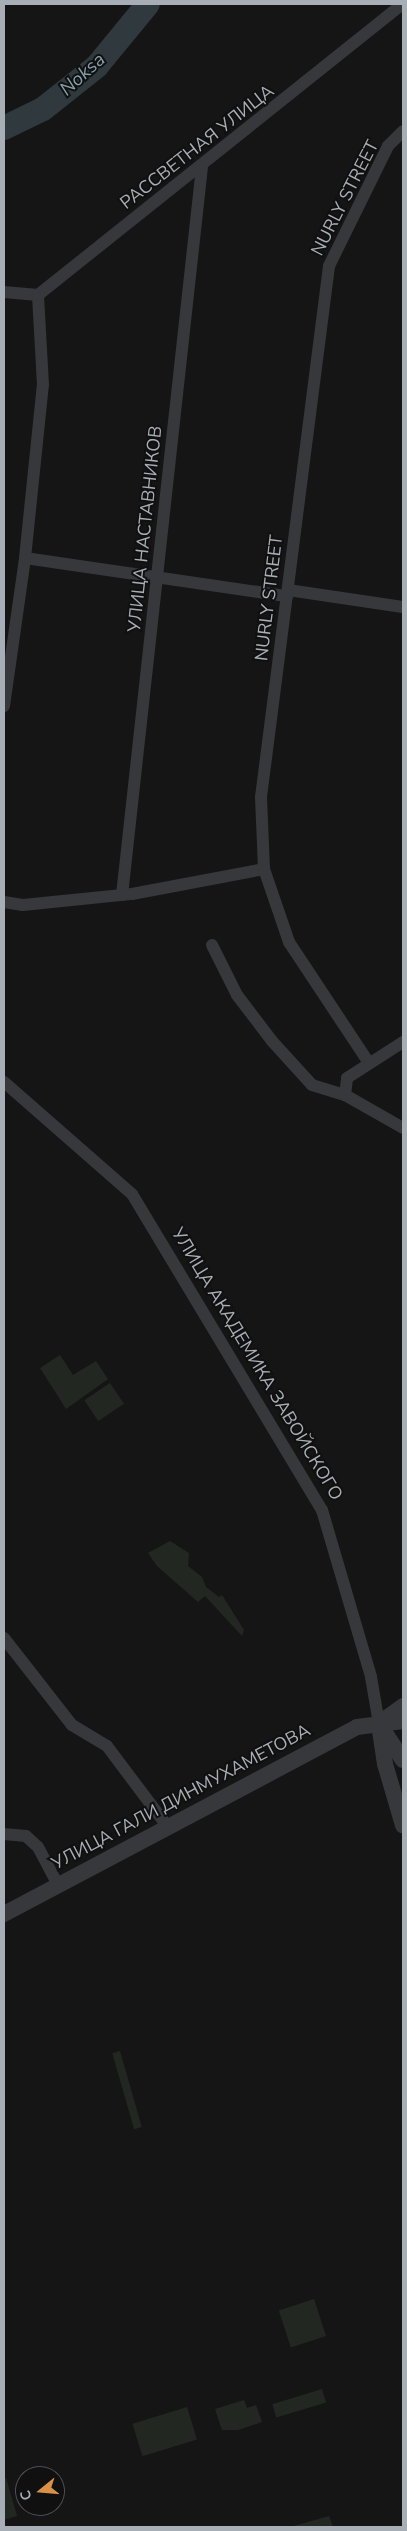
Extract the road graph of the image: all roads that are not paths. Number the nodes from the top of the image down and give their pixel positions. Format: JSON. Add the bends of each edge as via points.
{"nodes":[{"id":1,"x":403,"y":4,"type":"edge"},
{"id":2,"x":403,"y":131,"type":"edge"},
{"id":3,"x":202,"y":167,"type":"junction"},
{"id":4,"x":4,"y":292,"type":"edge"},
{"id":5,"x":38,"y":295,"type":"junction"},
{"id":6,"x":25,"y":558,"type":"junction"},
{"id":7,"x":157,"y":578,"type":"junction"},
{"id":8,"x":287,"y":593,"type":"junction"},
{"id":9,"x":403,"y":607,"type":"edge"},
{"id":10,"x":4,"y":706,"type":"edge"},
{"id":11,"x":264,"y":870,"type":"junction"},
{"id":12,"x":122,"y":895,"type":"junction"},
{"id":13,"x":4,"y":902,"type":"edge"},
{"id":14,"x":212,"y":945,"type":"dead end"},
{"id":15,"x":403,"y":1042,"type":"edge"},
{"id":16,"x":368,"y":1063,"type":"junction"},
{"id":17,"x":4,"y":1082,"type":"edge"},
{"id":18,"x":345,"y":1095,"type":"junction"},
{"id":19,"x":403,"y":1128,"type":"edge"},
{"id":20,"x":4,"y":1638,"type":"edge"},
{"id":21,"x":403,"y":1706,"type":"edge"},
{"id":22,"x":403,"y":1721,"type":"edge"},
{"id":23,"x":379,"y":1724,"type":"junction"},
{"id":24,"x":403,"y":1760,"type":"edge"},
{"id":25,"x":167,"y":1826,"type":"junction"},
{"id":26,"x":403,"y":1826,"type":"edge"},
{"id":27,"x":4,"y":1834,"type":"edge"},
{"id":28,"x":58,"y":1885,"type":"junction"},
{"id":29,"x":4,"y":1914,"type":"edge"}],
"edges":[{"from":1,"to":3,"type":"street","name":"РАССВЕТНАЯ УЛИЦА"},
{"from":2,"to":8,"type":"street","name":"NURLY STREET","via":[[388,146],[329,266]]},
{"from":3,"to":5,"type":"street","name":"РАССВЕТНАЯ УЛИЦА"},
{"from":3,"to":7,"type":"street","name":"УЛИЦА НАСТАВНИКОВ"},
{"from":4,"to":5,"type":"street"},
{"from":5,"to":6,"type":"street","via":[[43,385]]},
{"from":6,"to":7,"type":"street"},
{"from":6,"to":10,"type":"street"},
{"from":7,"to":8,"type":"street"},
{"from":7,"to":12,"type":"street","name":"УЛИЦА НАСТАВНИКОВ"},
{"from":8,"to":9,"type":"street"},
{"from":8,"to":11,"type":"street","name":"NURLY STREET","via":[[261,796]]},
{"from":11,"to":12,"type":"street"},
{"from":11,"to":16,"type":"street","name":"NURLY STREET","via":[[289,942]]},
{"from":12,"to":13,"type":"street","via":[[23,905]]},
{"from":14,"to":18,"type":"street","via":[[237,995],[272,1041],[312,1085]]},
{"from":15,"to":16,"type":"street"},
{"from":16,"to":18,"type":"street","via":[[347,1078]]},
{"from":17,"to":23,"type":"street","name":"УЛИЦА АКАДЕМИКА ЗАВОЙСКОГО","via":[[132,1194],[322,1510],[371,1677]]},
{"from":18,"to":19,"type":"street"},
{"from":20,"to":25,"type":"street","via":[[72,1726],[107,1746]]},
{"from":21,"to":23,"type":"street"},
{"from":22,"to":23,"type":"street","name":"УЛИЦА ГАЛИ ДИНМУХАМЕТОВА"},
{"from":23,"to":24,"type":"street","name":"УЛИЦА АКАДЕМИКА ЗАВОЙСКОГО"},
{"from":23,"to":25,"type":"street","name":"УЛИЦА ГАЛИ ДИНМУХАМЕТОВА","via":[[357,1727]]},
{"from":23,"to":26,"type":"street","name":"УЛИЦА АКАДЕМИКА ЗАВОЙСКОГО","via":[[385,1764]]},
{"from":25,"to":28,"type":"street","name":"УЛИЦА ГАЛИ ДИНМУХАМЕТОВА"},
{"from":27,"to":28,"type":"street","via":[[26,1836],[38,1847]]},
{"from":28,"to":29,"type":"street","name":"УЛИЦА ГАЛИ ДИНМУХАМЕТОВА"}]}
